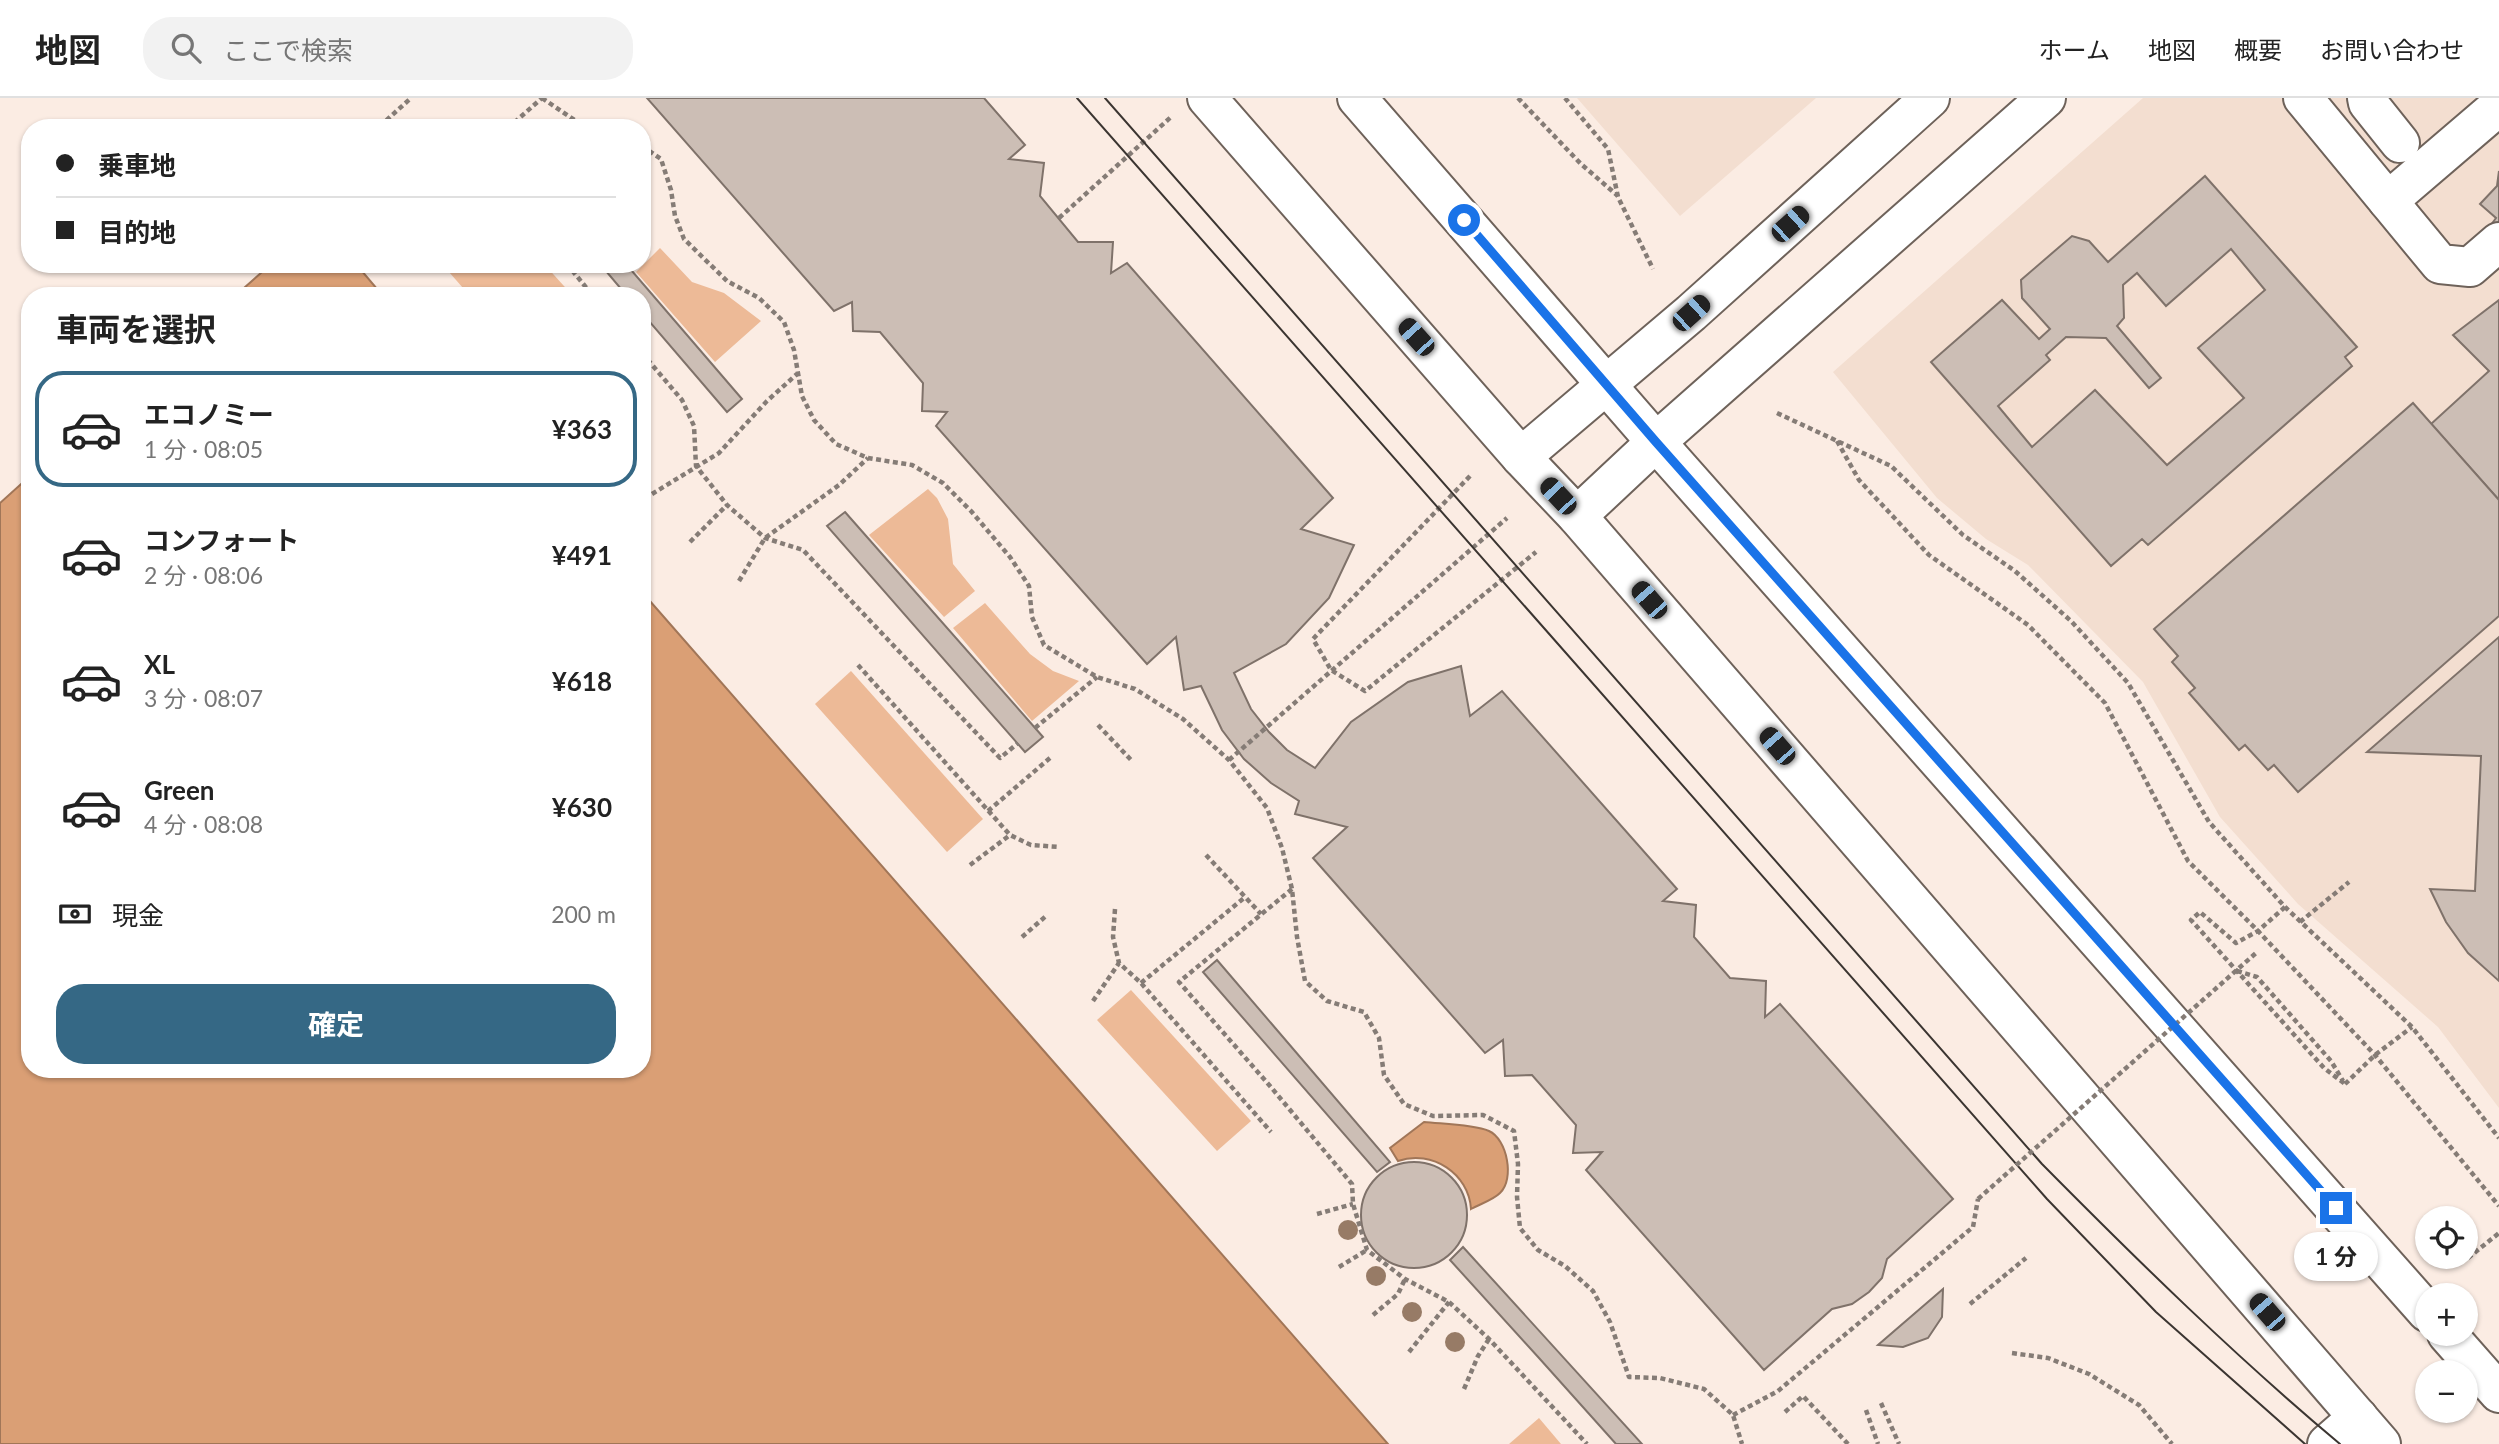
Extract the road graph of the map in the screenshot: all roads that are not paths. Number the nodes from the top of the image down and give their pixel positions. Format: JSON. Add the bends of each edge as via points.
{"nodes":[{"id":1,"x":1207,"y":98,"type":"edge"},
{"id":2,"x":1357,"y":98,"type":"edge"},
{"id":3,"x":1930,"y":98,"type":"edge"},
{"id":4,"x":2046,"y":98,"type":"edge"},
{"id":5,"x":2303,"y":98,"type":"edge"},
{"id":6,"x":2367,"y":98,"type":"edge"},
{"id":7,"x":2499,"y":106,"type":"edge"},
{"id":8,"x":2400,"y":143,"type":"dead end"},
{"id":9,"x":2388,"y":201,"type":"junction"},
{"id":10,"x":2499,"y":242,"type":"edge"},
{"id":11,"x":1607,"y":384,"type":"junction"},
{"id":12,"x":1656,"y":442,"type":"junction"},
{"id":13,"x":1521,"y":457,"type":"junction"},
{"id":14,"x":1577,"y":516,"type":"junction"},
{"id":15,"x":2415,"y":1298,"type":"edge"},
{"id":16,"x":2458,"y":1346,"type":"edge"},
{"id":17,"x":2499,"y":1393,"type":"edge"},
{"id":18,"x":2370,"y":1430,"type":"edge"},
{"id":19,"x":2327,"y":1444,"type":"edge"}],
"edges":[{"from":1,"to":13,"type":"street"},
{"from":2,"to":11,"type":"street"},
{"from":3,"to":11,"type":"street"},
{"from":4,"to":12,"type":"street"},
{"from":5,"to":9,"type":"street"},
{"from":6,"to":8,"type":"street"},
{"from":7,"to":9,"type":"street"},
{"from":9,"to":10,"type":"street","via":[[2440,264],[2470,267]]},
{"from":11,"to":12,"type":"street"},
{"from":11,"to":13,"type":"street"},
{"from":12,"to":14,"type":"street"},
{"from":12,"to":15,"type":"street"},
{"from":13,"to":14,"type":"street"},
{"from":14,"to":18,"type":"street"},
{"from":16,"to":17,"type":"street"},
{"from":18,"to":19,"type":"street"}]}
